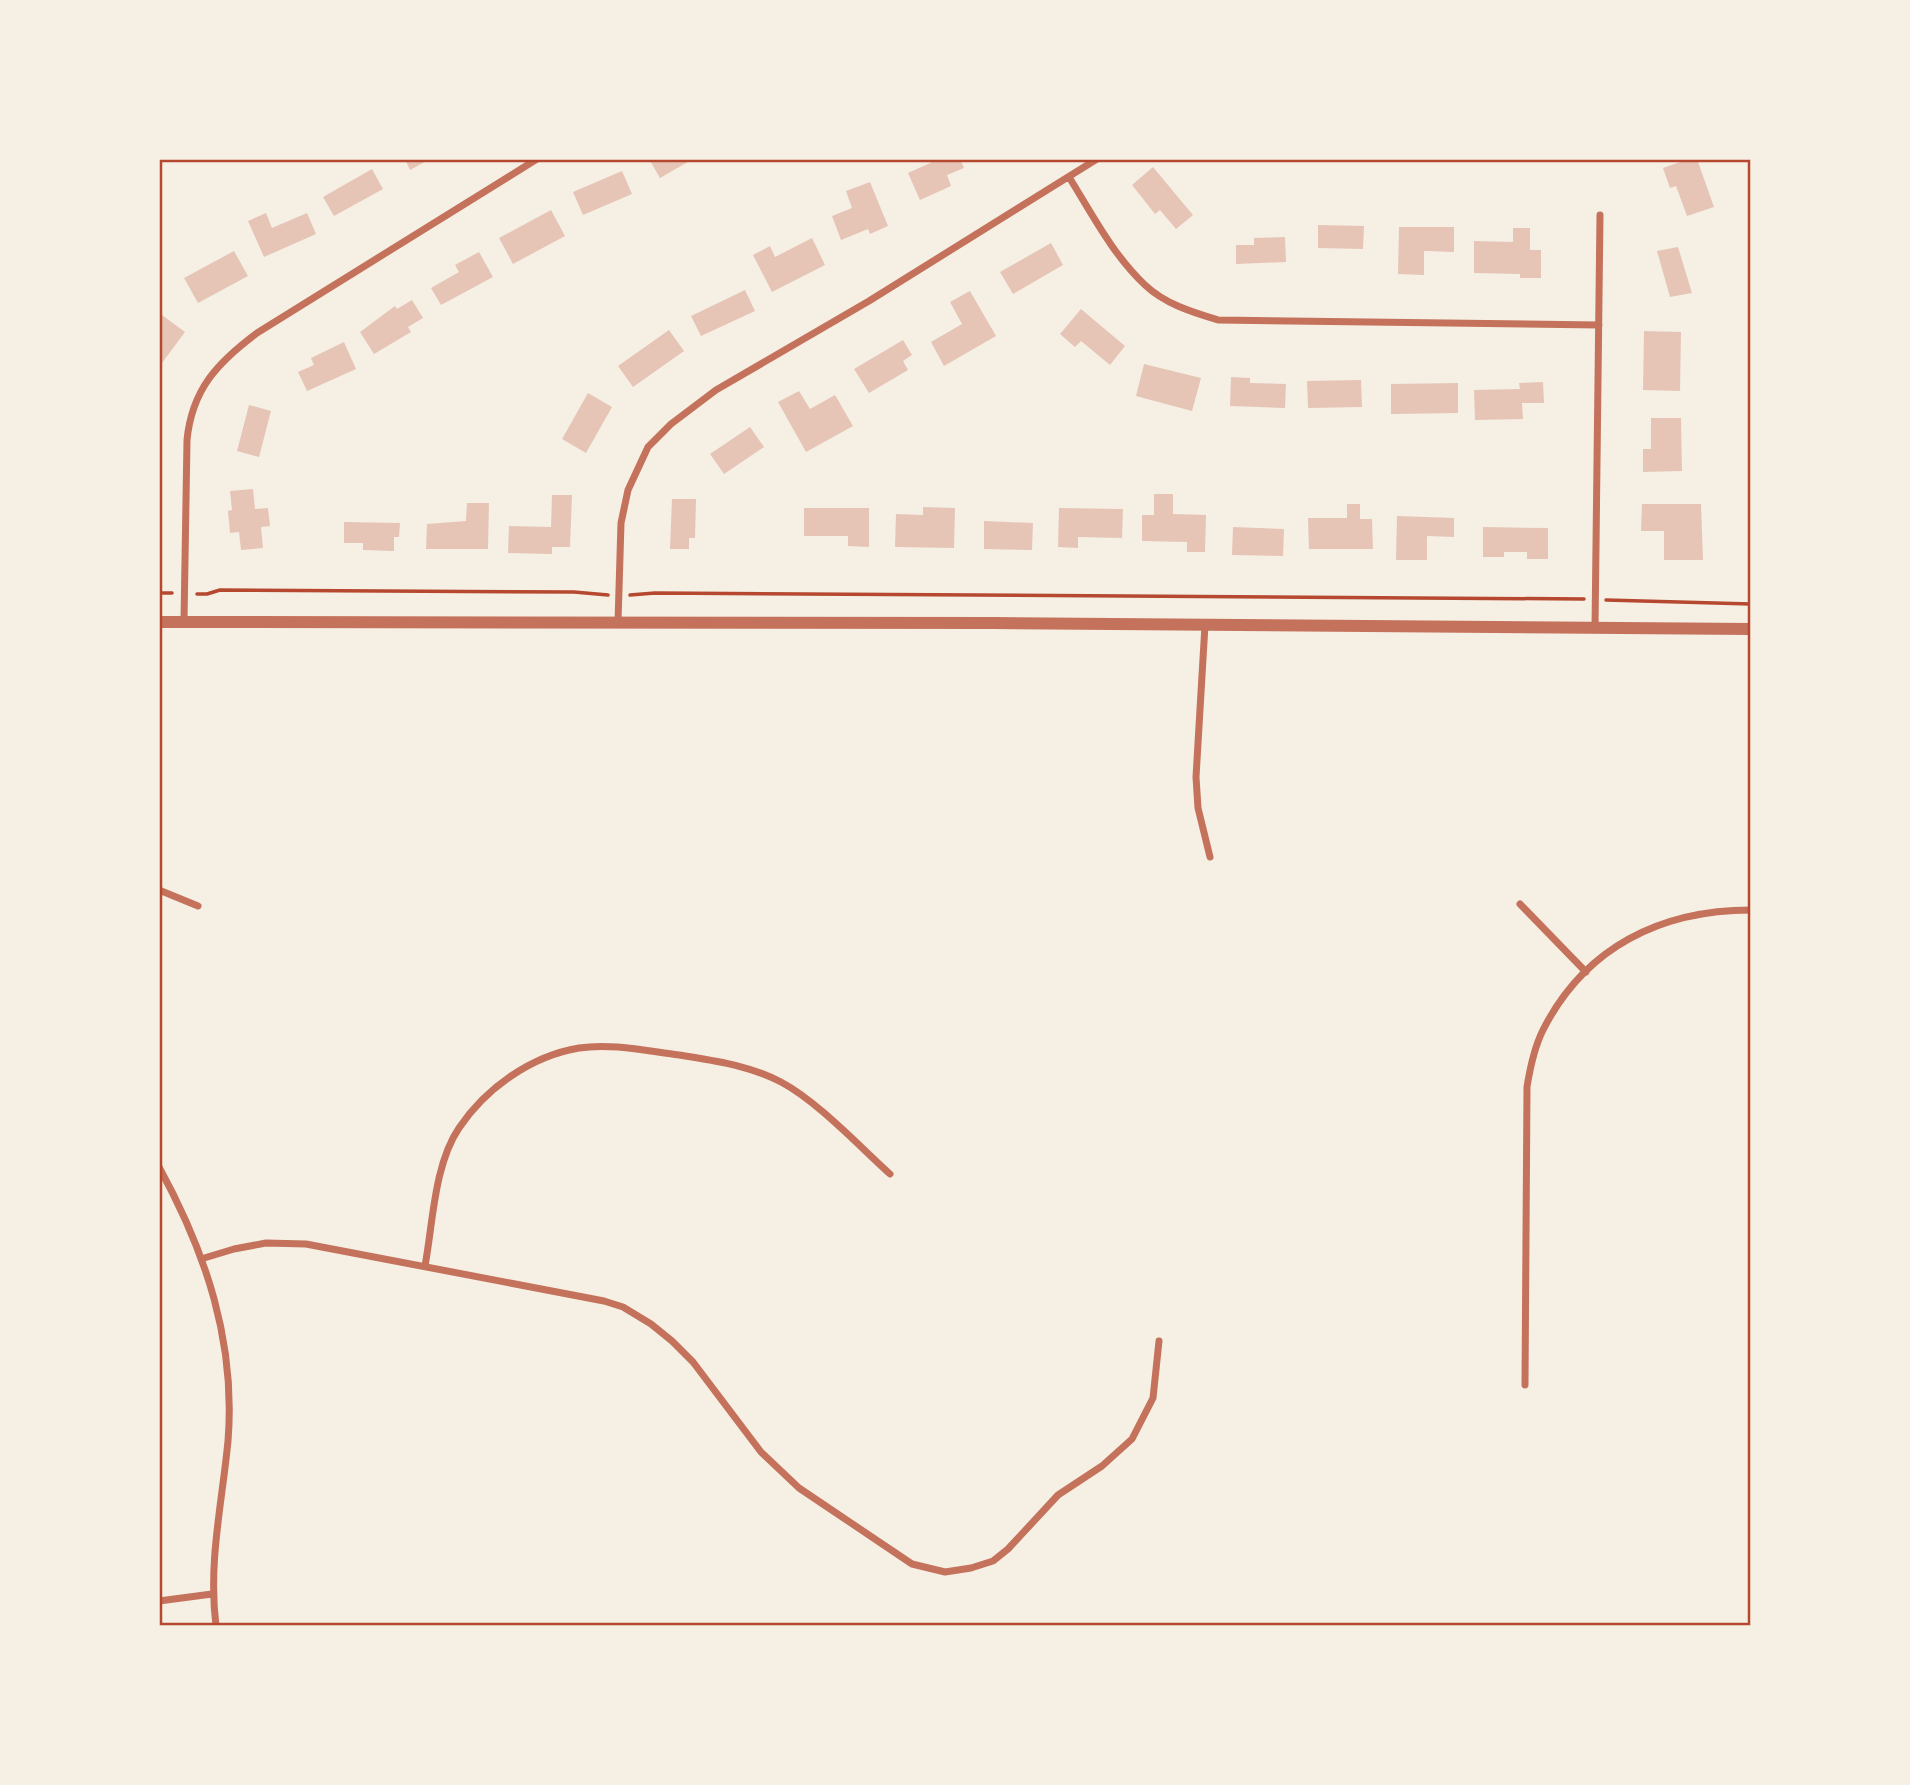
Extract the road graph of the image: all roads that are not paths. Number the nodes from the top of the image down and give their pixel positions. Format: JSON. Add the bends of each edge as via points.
{"nodes":[{"id":1,"x":537,"y":159,"type":"edge"},
{"id":2,"x":1097,"y":159,"type":"edge"},
{"id":3,"x":1069,"y":177,"type":"junction"},
{"id":4,"x":1600,"y":215,"type":"dead end"},
{"id":5,"x":1600,"y":325,"type":"junction"},
{"id":6,"x":184,"y":621,"type":"junction"},
{"id":7,"x":159,"y":622,"type":"edge"},
{"id":8,"x":618,"y":622,"type":"junction"},
{"id":9,"x":1205,"y":625,"type":"junction"},
{"id":10,"x":1595,"y":628,"type":"junction"},
{"id":11,"x":1751,"y":629,"type":"edge"},
{"id":12,"x":1210,"y":857,"type":"dead end"},
{"id":13,"x":159,"y":890,"type":"edge"},
{"id":14,"x":1520,"y":904,"type":"dead end"},
{"id":15,"x":198,"y":906,"type":"dead end"},
{"id":16,"x":1751,"y":910,"type":"edge"},
{"id":17,"x":1586,"y":972,"type":"junction"},
{"id":18,"x":159,"y":1167,"type":"edge"},
{"id":19,"x":890,"y":1174,"type":"dead end"},
{"id":20,"x":201,"y":1259,"type":"junction"},
{"id":21,"x":425,"y":1266,"type":"junction"},
{"id":22,"x":1159,"y":1342,"type":"dead end"},
{"id":23,"x":1525,"y":1385,"type":"dead end"},
{"id":24,"x":212,"y":1594,"type":"junction"},
{"id":25,"x":159,"y":1601,"type":"edge"},
{"id":26,"x":216,"y":1626,"type":"edge"}],
"edges":[{"from":1,"to":6,"type":"street","via":[[257,333],[227,355],[210,376],[189,416]]},
{"from":2,"to":3,"type":"street"},
{"from":3,"to":5,"type":"street","via":[[1108,240],[1145,285],[1188,311],[1218,320]]},
{"from":3,"to":8,"type":"street","via":[[716,390],[671,424],[648,447],[628,490],[621,523]]},
{"from":4,"to":5,"type":"street"},
{"from":5,"to":10,"type":"street"},
{"from":6,"to":7,"type":"street"},
{"from":6,"to":8,"type":"street"},
{"from":8,"to":9,"type":"street"},
{"from":9,"to":10,"type":"street"},
{"from":9,"to":12,"type":"street","via":[[1196,777]]},
{"from":10,"to":11,"type":"street"},
{"from":13,"to":15,"type":"street"},
{"from":14,"to":17,"type":"street"},
{"from":16,"to":17,"type":"street","via":[[1695,913],[1652,925],[1622,942]]},
{"from":17,"to":23,"type":"street","via":[[1542,1031],[1527,1087]]},
{"from":18,"to":20,"type":"street"},
{"from":19,"to":21,"type":"street","via":[[806,1099],[762,1073],[735,1064],[621,1047],[579,1048],[536,1060],[493,1088],[458,1128],[443,1161]]},
{"from":20,"to":21,"type":"street","via":[[266,1243]]},
{"from":20,"to":24,"type":"street","via":[[225,1338],[229,1390]]},
{"from":21,"to":22,"type":"street","via":[[623,1307],[651,1324],[693,1362],[761,1452],[799,1488],[912,1564],[945,1572],[993,1561],[1058,1495],[1132,1439],[1153,1398]]},
{"from":24,"to":25,"type":"street"},
{"from":24,"to":26,"type":"street"}]}
